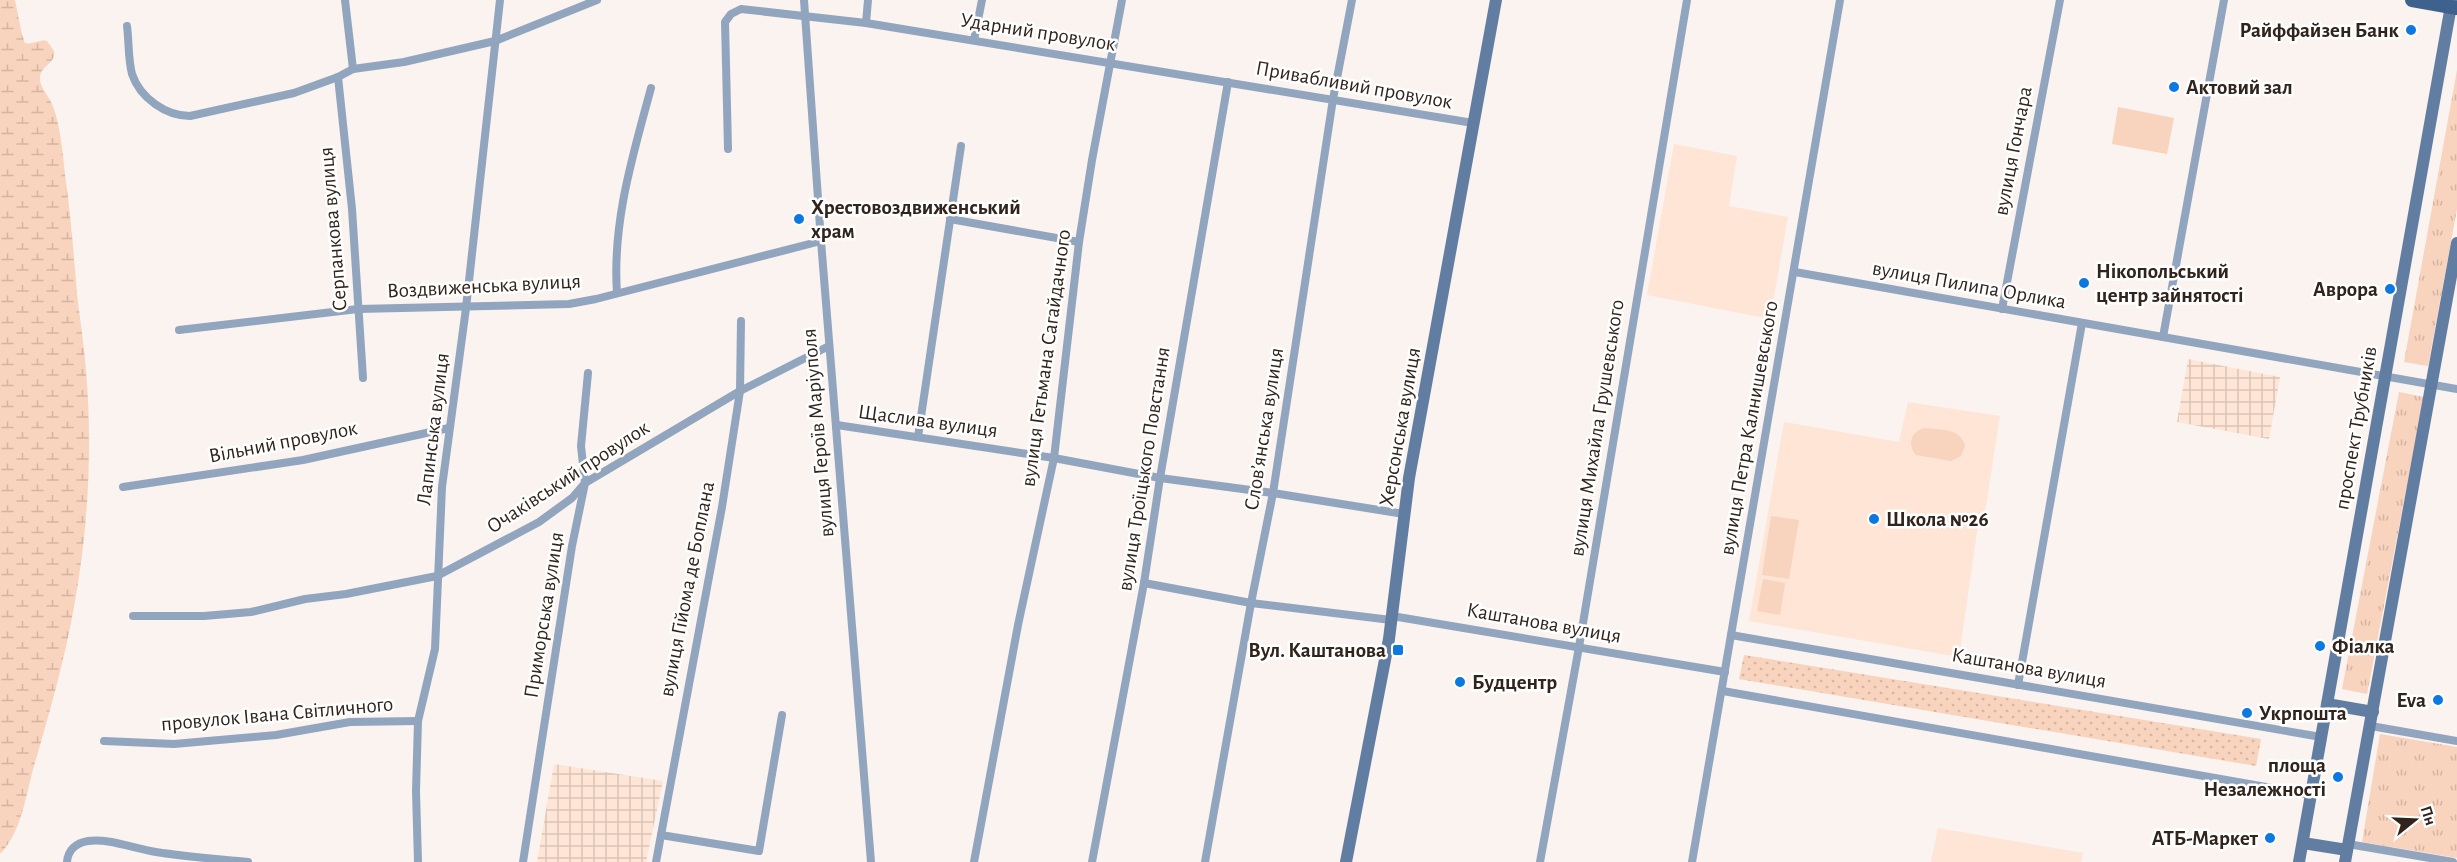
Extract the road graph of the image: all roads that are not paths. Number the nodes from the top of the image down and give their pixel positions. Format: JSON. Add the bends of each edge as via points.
{"nodes":[{"id":1,"x":345,"y":0,"type":"edge"},
{"id":2,"x":500,"y":0,"type":"edge"},
{"id":3,"x":597,"y":0,"type":"edge"},
{"id":4,"x":804,"y":0,"type":"edge"},
{"id":5,"x":868,"y":0,"type":"edge"},
{"id":6,"x":982,"y":0,"type":"edge"},
{"id":7,"x":1122,"y":0,"type":"edge"},
{"id":8,"x":1352,"y":0,"type":"edge"},
{"id":9,"x":1496,"y":0,"type":"edge"},
{"id":10,"x":1687,"y":0,"type":"edge"},
{"id":11,"x":1840,"y":0,"type":"edge"},
{"id":12,"x":2060,"y":0,"type":"edge"},
{"id":13,"x":2224,"y":0,"type":"edge"},
{"id":14,"x":2412,"y":0,"type":"edge"},
{"id":15,"x":2453,"y":5,"type":"edge"},
{"id":16,"x":806,"y":16,"type":"junction"},
{"id":17,"x":866,"y":23,"type":"junction"},
{"id":18,"x":127,"y":26,"type":"dead end"},
{"id":19,"x":974,"y":40,"type":"junction"},
{"id":20,"x":495,"y":41,"type":"junction"},
{"id":21,"x":1112,"y":63,"type":"junction"},
{"id":22,"x":353,"y":69,"type":"junction"},
{"id":23,"x":338,"y":77,"type":"junction"},
{"id":24,"x":1228,"y":82,"type":"junction"},
{"id":25,"x":651,"y":88,"type":"dead end"},
{"id":26,"x":1334,"y":99,"type":"junction"},
{"id":27,"x":1473,"y":123,"type":"junction"},
{"id":28,"x":961,"y":146,"type":"dead end"},
{"id":29,"x":728,"y":149,"type":"dead end"},
{"id":30,"x":950,"y":219,"type":"junction"},
{"id":31,"x":821,"y":241,"type":"junction"},
{"id":32,"x":1079,"y":242,"type":"junction"},
{"id":33,"x":2457,"y":243,"type":"edge"},
{"id":34,"x":1795,"y":272,"type":"junction"},
{"id":35,"x":616,"y":293,"type":"junction"},
{"id":36,"x":466,"y":308,"type":"junction"},
{"id":37,"x":358,"y":309,"type":"junction"},
{"id":38,"x":2002,"y":309,"type":"junction"},
{"id":39,"x":741,"y":321,"type":"dead end"},
{"id":40,"x":2082,"y":323,"type":"junction"},
{"id":41,"x":179,"y":330,"type":"dead end"},
{"id":42,"x":2163,"y":337,"type":"junction"},
{"id":43,"x":829,"y":346,"type":"junction"},
{"id":44,"x":588,"y":373,"type":"dead end"},
{"id":45,"x":2385,"y":376,"type":"junction"},
{"id":46,"x":363,"y":378,"type":"dead end"},
{"id":47,"x":2432,"y":384,"type":"junction"},
{"id":48,"x":2457,"y":389,"type":"edge"},
{"id":49,"x":740,"y":391,"type":"junction"},
{"id":50,"x":837,"y":425,"type":"junction"},
{"id":51,"x":449,"y":428,"type":"junction"},
{"id":52,"x":918,"y":437,"type":"junction"},
{"id":53,"x":1054,"y":458,"type":"junction"},
{"id":54,"x":1160,"y":478,"type":"junction"},
{"id":55,"x":585,"y":483,"type":"junction"},
{"id":56,"x":123,"y":487,"type":"dead end"},
{"id":57,"x":1273,"y":493,"type":"junction"},
{"id":58,"x":1404,"y":514,"type":"junction"},
{"id":59,"x":437,"y":576,"type":"junction"},
{"id":60,"x":1144,"y":583,"type":"junction"},
{"id":61,"x":1251,"y":603,"type":"junction"},
{"id":62,"x":133,"y":616,"type":"dead end"},
{"id":63,"x":1392,"y":618,"type":"junction"},
{"id":64,"x":1731,"y":635,"type":"junction"},
{"id":65,"x":1579,"y":647,"type":"junction"},
{"id":66,"x":1725,"y":672,"type":"junction"},
{"id":67,"x":2018,"y":685,"type":"junction"},
{"id":68,"x":1723,"y":691,"type":"junction"},
{"id":69,"x":2327,"y":704,"type":"junction"},
{"id":70,"x":2373,"y":712,"type":"junction"},
{"id":71,"x":782,"y":714,"type":"dead end"},
{"id":72,"x":418,"y":721,"type":"junction"},
{"id":73,"x":2371,"y":726,"type":"junction"},
{"id":74,"x":2321,"y":737,"type":"junction"},
{"id":75,"x":104,"y":741,"type":"dead end"},
{"id":76,"x":2457,"y":741,"type":"edge"},
{"id":77,"x":2311,"y":795,"type":"junction"},
{"id":78,"x":661,"y":835,"type":"junction"},
{"id":79,"x":2303,"y":843,"type":"junction"},
{"id":80,"x":2347,"y":852,"type":"edge"},
{"id":81,"x":68,"y":857,"type":"edge"},
{"id":82,"x":248,"y":862,"type":"edge"},
{"id":83,"x":418,"y":862,"type":"edge"},
{"id":84,"x":523,"y":862,"type":"edge"},
{"id":85,"x":656,"y":862,"type":"edge"},
{"id":86,"x":872,"y":862,"type":"edge"},
{"id":87,"x":974,"y":862,"type":"edge"},
{"id":88,"x":1092,"y":862,"type":"edge"},
{"id":89,"x":1205,"y":862,"type":"edge"},
{"id":90,"x":1346,"y":862,"type":"edge"},
{"id":91,"x":1540,"y":862,"type":"edge"},
{"id":92,"x":1692,"y":862,"type":"edge"},
{"id":93,"x":2299,"y":862,"type":"edge"},
{"id":94,"x":2453,"y":862,"type":"edge"}],
"edges":[{"from":1,"to":22,"type":"street"},
{"from":2,"to":20,"type":"street","name":"Лапинська вулиця"},
{"from":3,"to":20,"type":"street"},
{"from":4,"to":16,"type":"street","name":"вулиця Героїв Маріуполя"},
{"from":5,"to":17,"type":"street"},
{"from":6,"to":19,"type":"street"},
{"from":7,"to":21,"type":"street","name":"вулиця Гетьмана Сагайдачного"},
{"from":8,"to":26,"type":"street","name":"Словʼянська вулиця"},
{"from":9,"to":27,"type":"main road","name":"Херсонська вулиця"},
{"from":10,"to":65,"type":"street","name":"вулиця Михайла Грушевського"},
{"from":11,"to":34,"type":"street","name":"вулиця Петра Калнишевського"},
{"from":12,"to":38,"type":"street","name":"вулиця Гончара"},
{"from":13,"to":42,"type":"street"},
{"from":14,"to":15,"type":"main road"},
{"from":15,"to":45,"type":"main road","name":"проспект Трубників"},
{"from":16,"to":17,"type":"street","name":"Ударний провулок"},
{"from":16,"to":29,"type":"street","via":[[741,9],[730,14],[725,22]]},
{"from":16,"to":31,"type":"street","name":"вулиця Героїв Маріуполя"},
{"from":17,"to":19,"type":"street","name":"Ударний провулок"},
{"from":18,"to":23,"type":"street","via":[[132,74],[162,110],[177,116],[270,100]]},
{"from":19,"to":21,"type":"street","name":"Ударний провулок"},
{"from":20,"to":22,"type":"street"},
{"from":20,"to":36,"type":"street","name":"Лапинська вулиця"},
{"from":21,"to":24,"type":"street","name":"Ударний провулок"},
{"from":21,"to":32,"type":"street","name":"вулиця Гетьмана Сагайдачного"},
{"from":22,"to":23,"type":"street"},
{"from":23,"to":37,"type":"street","name":"Серпанкова вулиця"},
{"from":24,"to":26,"type":"street","name":"Привабливий провулок"},
{"from":24,"to":54,"type":"street","name":"вулиця Троїцького Повстання"},
{"from":25,"to":35,"type":"street","via":[[621,205],[614,262]]},
{"from":26,"to":27,"type":"street","name":"Привабливий провулок"},
{"from":26,"to":57,"type":"street","name":"Словʼянська вулиця"},
{"from":27,"to":58,"type":"main road","name":"Херсонська вулиця"},
{"from":28,"to":30,"type":"street"},
{"from":30,"to":32,"type":"street"},
{"from":30,"to":52,"type":"street"},
{"from":31,"to":35,"type":"street","name":"Воздвиженська вулиця"},
{"from":31,"to":43,"type":"street","name":"вулиця Героїв Маріуполя"},
{"from":32,"to":53,"type":"street","name":"вулиця Гетьмана Сагайдачного"},
{"from":33,"to":47,"type":"main road"},
{"from":34,"to":38,"type":"street","name":"вулиця Пилипа Орлика"},
{"from":34,"to":64,"type":"street","name":"вулиця Петра Калнишевського"},
{"from":35,"to":36,"type":"street","name":"Воздвиженська вулиця","via":[[569,304]]},
{"from":36,"to":37,"type":"street","name":"Воздвиженська вулиця"},
{"from":36,"to":51,"type":"street","name":"Лапинська вулиця"},
{"from":37,"to":41,"type":"street","name":"Воздвиженська вулиця"},
{"from":37,"to":46,"type":"street","name":"Серпанкова вулиця"},
{"from":38,"to":40,"type":"street","name":"вулиця Пилипа Орлика"},
{"from":39,"to":49,"type":"street","name":"вулиця Гійома де Боплана"},
{"from":40,"to":42,"type":"street","name":"вулиця Пилипа Орлика"},
{"from":40,"to":67,"type":"street"},
{"from":42,"to":45,"type":"street","name":"вулиця Пилипа Орлика"},
{"from":43,"to":49,"type":"street","name":"Очаківський провулок"},
{"from":43,"to":50,"type":"street","name":"вулиця Героїв Маріуполя"},
{"from":44,"to":55,"type":"street","name":"Приморська вулиця","via":[[581,446]]},
{"from":45,"to":47,"type":"street","name":"вулиця Пилипа Орлика"},
{"from":45,"to":69,"type":"main road","name":"проспект Трубників"},
{"from":47,"to":48,"type":"street","name":"вулиця Пилипа Орлика"},
{"from":47,"to":70,"type":"main road"},
{"from":49,"to":55,"type":"street","name":"Очаківський провулок"},
{"from":49,"to":78,"type":"street","name":"вулиця Гійома де Боплана"},
{"from":50,"to":52,"type":"street","name":"Щаслива вулиця"},
{"from":50,"to":86,"type":"street","name":"вулиця Героїв Маріуполя"},
{"from":51,"to":56,"type":"street","name":"Вільний провулок","via":[[303,460]]},
{"from":51,"to":59,"type":"street","name":"Лапинська вулиця"},
{"from":52,"to":53,"type":"street","name":"Щаслива вулиця"},
{"from":53,"to":54,"type":"street","name":"Щаслива вулиця"},
{"from":53,"to":87,"type":"street","name":"вулиця Гетьмана Сагайдачного"},
{"from":54,"to":57,"type":"street","name":"Щаслива вулиця"},
{"from":54,"to":60,"type":"street","name":"вулиця Троїцького Повстання"},
{"from":55,"to":59,"type":"street","name":"Очаківський провулок","via":[[572,498],[539,522]]},
{"from":55,"to":84,"type":"street","name":"Приморська вулиця"},
{"from":57,"to":58,"type":"street","name":"Щаслива вулиця"},
{"from":57,"to":61,"type":"street","name":"Словʼянська вулиця"},
{"from":58,"to":63,"type":"main road","name":"Херсонська вулиця"},
{"from":59,"to":62,"type":"street","name":"Очаківський провулок","via":[[251,612]]},
{"from":59,"to":72,"type":"street","name":"Лапинська вулиця","via":[[435,649]]},
{"from":60,"to":61,"type":"street","name":"Каштанова вулиця"},
{"from":60,"to":88,"type":"street","name":"вулиця Троїцького Повстання"},
{"from":61,"to":63,"type":"street","name":"Каштанова вулиця"},
{"from":61,"to":89,"type":"street","name":"Словʼянська вулиця"},
{"from":63,"to":65,"type":"street","name":"Каштанова вулиця"},
{"from":63,"to":90,"type":"main road","name":"Херсонська вулиця"},
{"from":64,"to":66,"type":"street","name":"вулиця Петра Калнишевського"},
{"from":64,"to":67,"type":"street","name":"Каштанова вулиця"},
{"from":65,"to":66,"type":"street","name":"Каштанова вулиця"},
{"from":65,"to":91,"type":"street","name":"вулиця Михайла Грушевського"},
{"from":66,"to":68,"type":"street","name":"вулиця Петра Калнишевського"},
{"from":67,"to":74,"type":"street","name":"Каштанова вулиця"},
{"from":68,"to":77,"type":"street"},
{"from":68,"to":92,"type":"street","name":"вулиця Петра Калнишевського"},
{"from":69,"to":70,"type":"main road"},
{"from":69,"to":74,"type":"main road","name":"проспект Трубників"},
{"from":70,"to":73,"type":"main road"},
{"from":71,"to":78,"type":"street","via":[[759,851]]},
{"from":72,"to":75,"type":"street","name":"провулок Івана Світличного","via":[[350,722],[276,735],[174,744]]},
{"from":72,"to":83,"type":"street","name":"Лапинська вулиця"},
{"from":73,"to":76,"type":"street"},
{"from":73,"to":80,"type":"main road"},
{"from":74,"to":77,"type":"main road","name":"проспект Трубників"},
{"from":77,"to":79,"type":"main road","name":"проспект Трубників"},
{"from":78,"to":85,"type":"street","name":"вулиця Гійома де Боплана"},
{"from":79,"to":80,"type":"main road"},
{"from":79,"to":93,"type":"main road","name":"проспект Трубників"},
{"from":80,"to":94,"type":"street"},
{"from":81,"to":82,"type":"street","via":[[75,846],[98,841]]}]}
